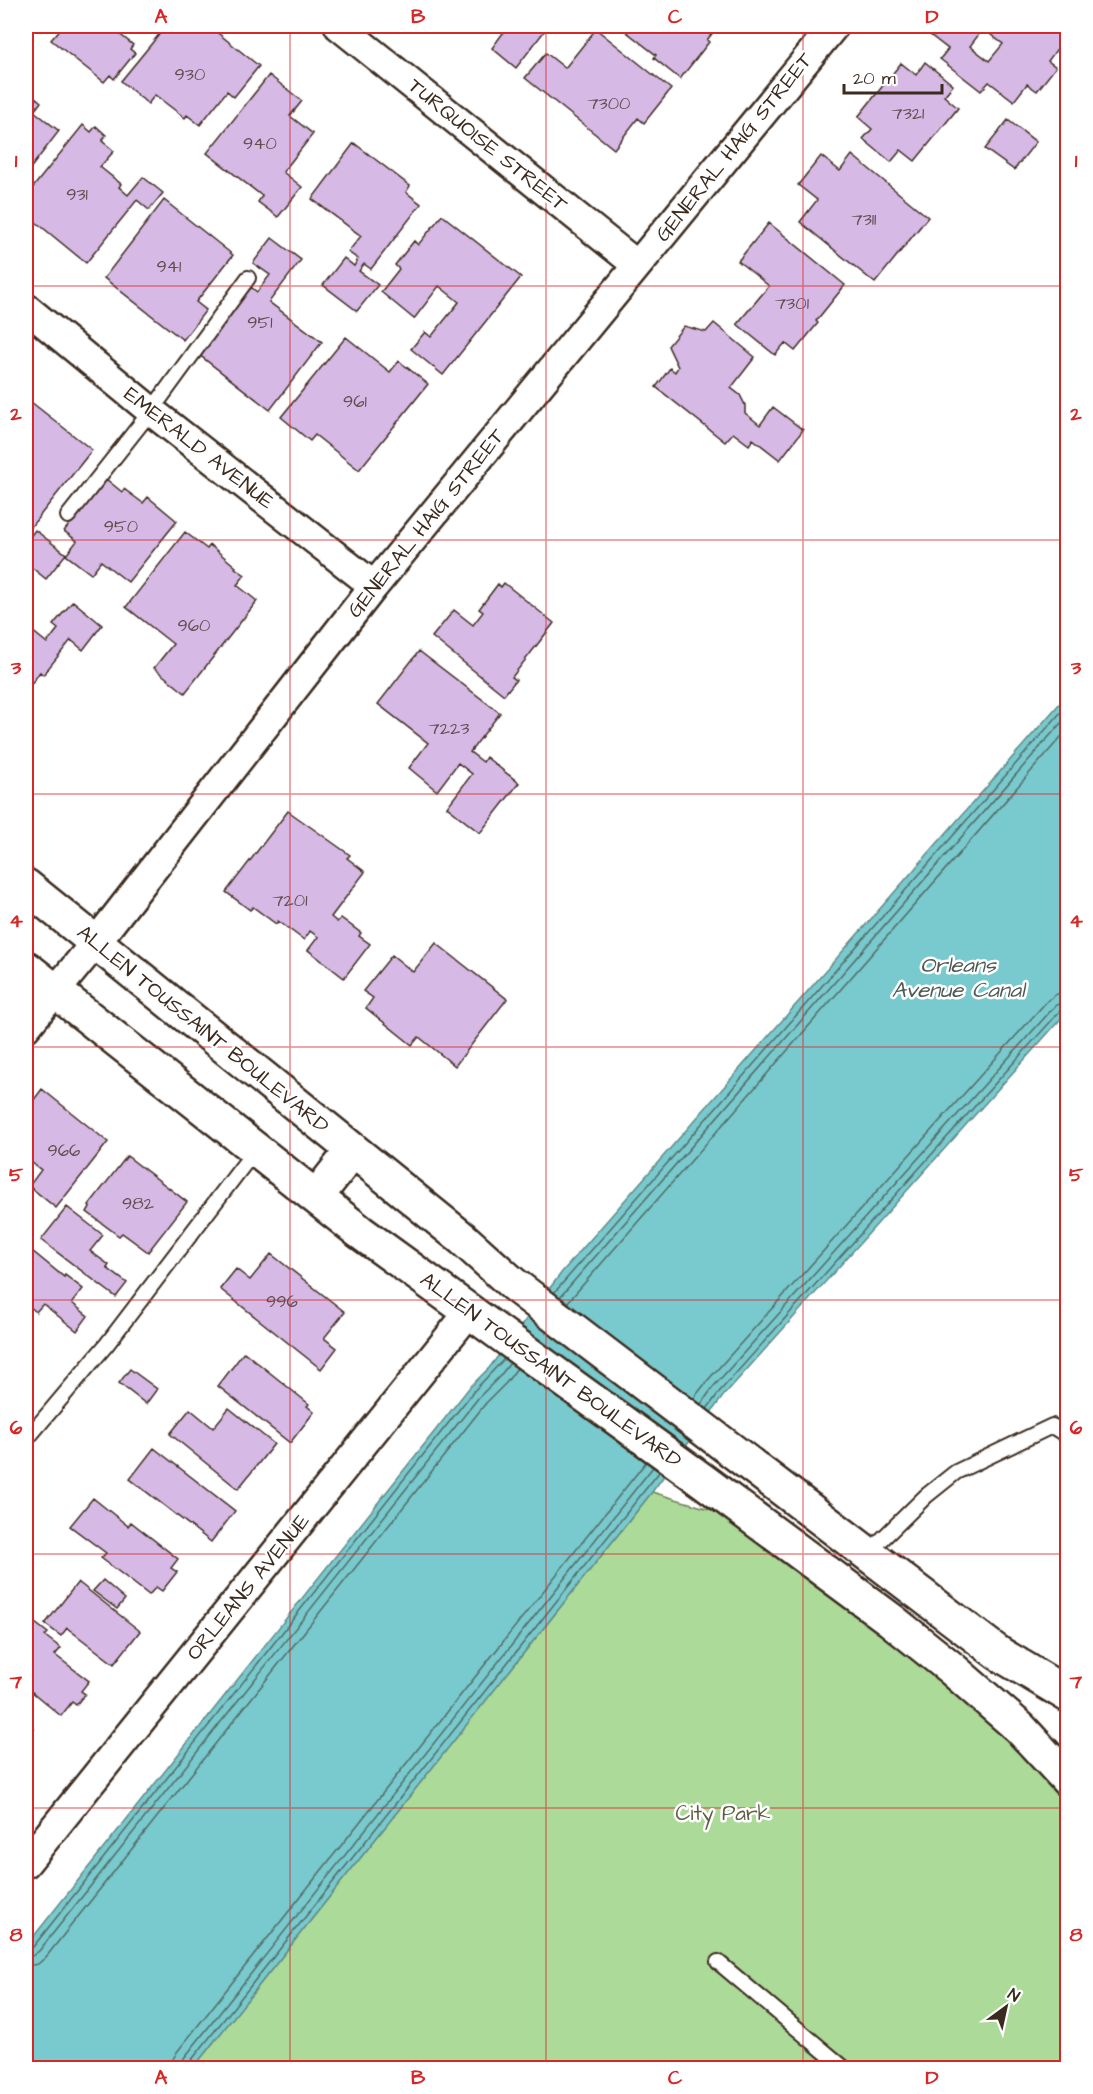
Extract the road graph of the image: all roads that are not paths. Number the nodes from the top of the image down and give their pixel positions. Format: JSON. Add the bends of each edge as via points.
{"nodes":[{"id":1,"x":339,"y":26,"type":"edge"},
{"id":2,"x":834,"y":26,"type":"edge"},
{"id":3,"x":637,"y":265,"type":"junction"},
{"id":4,"x":248,"y":278,"type":"dead end"},
{"id":5,"x":26,"y":308,"type":"edge"},
{"id":6,"x":151,"y":411,"type":"junction"},
{"id":7,"x":68,"y":516,"type":"dead end"},
{"id":8,"x":374,"y":586,"type":"junction"},
{"id":9,"x":26,"y":886,"type":"edge"},
{"id":10,"x":96,"y":942,"type":"junction"},
{"id":11,"x":26,"y":968,"type":"edge"},
{"id":12,"x":55,"y":993,"type":"junction"},
{"id":13,"x":26,"y":1027,"type":"edge"},
{"id":14,"x":255,"y":1150,"type":"junction"},
{"id":15,"x":353,"y":1150,"type":"junction"},
{"id":16,"x":316,"y":1197,"type":"junction"},
{"id":17,"x":477,"y":1316,"type":"junction"},
{"id":18,"x":1068,"y":1436,"type":"edge"},
{"id":19,"x":26,"y":1440,"type":"edge"},
{"id":20,"x":867,"y":1554,"type":"junction"},
{"id":21,"x":1068,"y":1695,"type":"edge"},
{"id":22,"x":1068,"y":1780,"type":"edge"},
{"id":23,"x":26,"y":1863,"type":"edge"},
{"id":24,"x":718,"y":1962,"type":"dead end"},
{"id":25,"x":844,"y":2068,"type":"edge"}],
"edges":[{"from":1,"to":3,"type":"street","name":"TURQUOISE STREET"},
{"from":2,"to":3,"type":"street","name":"GENERAL HAIG STREET"},
{"from":3,"to":8,"type":"street","name":"GENERAL HAIG STREET"},
{"from":4,"to":6,"type":"lane"},
{"from":5,"to":6,"type":"street","name":"EMERALD AVENUE"},
{"from":6,"to":7,"type":"lane"},
{"from":6,"to":8,"type":"street","name":"EMERALD AVENUE"},
{"from":8,"to":10,"type":"street","name":"GENERAL HAIG STREET"},
{"from":9,"to":10,"type":"main road","name":"ALLEN TOUSSAINT BOULEVARD"},
{"from":10,"to":12,"type":"street","name":"GENERAL HAIG STREET"},
{"from":10,"to":15,"type":"main road","name":"ALLEN TOUSSAINT BOULEVARD"},
{"from":11,"to":12,"type":"main road","name":"ALLEN TOUSSAINT BOULEVARD"},
{"from":12,"to":13,"type":"street","name":"GENERAL HAIG STREET"},
{"from":12,"to":14,"type":"main road","name":"ALLEN TOUSSAINT BOULEVARD"},
{"from":14,"to":16,"type":"main road","name":"ALLEN TOUSSAINT BOULEVARD"},
{"from":14,"to":19,"type":"lane","via":[[107,1344]]},
{"from":15,"to":16,"type":"main road"},
{"from":15,"to":20,"type":"main road","name":"ALLEN TOUSSAINT BOULEVARD","via":[[513,1284]]},
{"from":16,"to":17,"type":"main road","name":"ALLEN TOUSSAINT BOULEVARD"},
{"from":17,"to":22,"type":"main road","name":"ALLEN TOUSSAINT BOULEVARD","via":[[891,1620],[1020,1728]]},
{"from":17,"to":23,"type":"street","name":"ORLEANS AVENUE"},
{"from":18,"to":20,"type":"lane","via":[[1052,1426],[956,1472]]},
{"from":20,"to":21,"type":"main road","name":"ALLEN TOUSSAINT BOULEVARD","via":[[998,1653]]},
{"from":24,"to":25,"type":"lane"}]}
